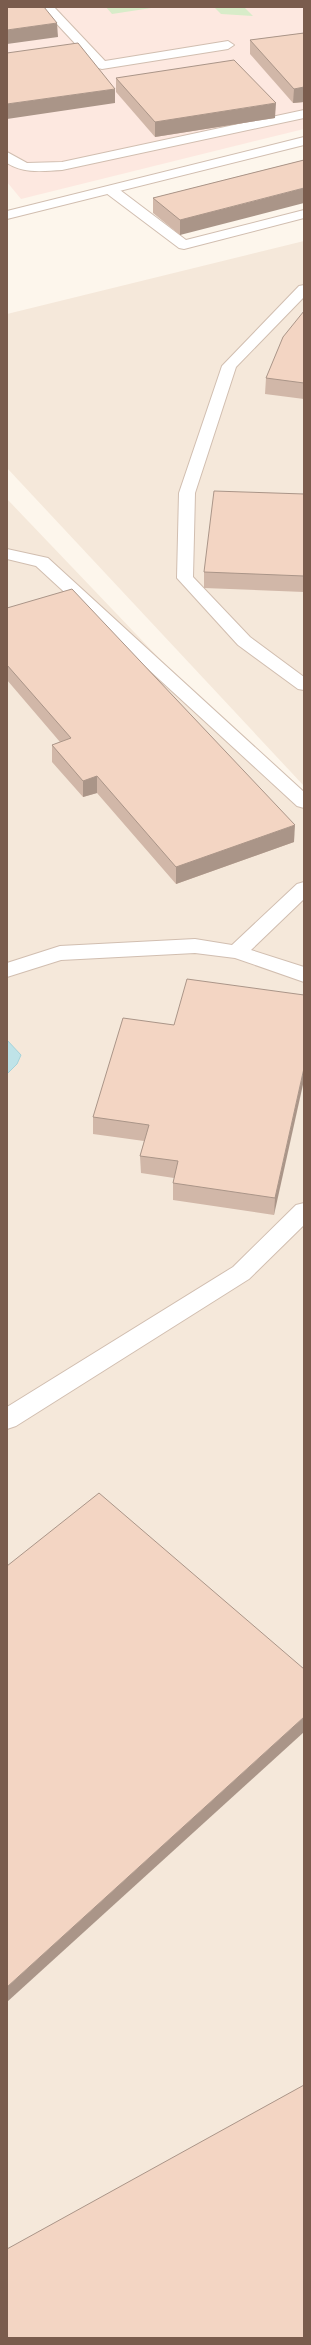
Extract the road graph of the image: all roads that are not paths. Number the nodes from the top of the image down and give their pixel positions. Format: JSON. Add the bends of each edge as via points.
{"nodes":[{"id":1,"x":47,"y":7,"type":"edge"},
{"id":2,"x":228,"y":45,"type":"dead end"},
{"id":3,"x":304,"y":114,"type":"edge"},
{"id":4,"x":304,"y":141,"type":"edge"},
{"id":5,"x":7,"y":156,"type":"edge"},
{"id":6,"x":111,"y":190,"type":"junction"},
{"id":7,"x":304,"y":214,"type":"edge"},
{"id":8,"x":7,"y":215,"type":"edge"},
{"id":9,"x":304,"y":289,"type":"edge"},
{"id":10,"x":7,"y":554,"type":"edge"},
{"id":11,"x":304,"y":685,"type":"edge"},
{"id":12,"x":304,"y":802,"type":"edge"},
{"id":13,"x":304,"y":888,"type":"edge"},
{"id":14,"x":236,"y":952,"type":"junction"},
{"id":15,"x":7,"y":970,"type":"edge"},
{"id":16,"x":304,"y":975,"type":"edge"},
{"id":17,"x":304,"y":1211,"type":"edge"},
{"id":18,"x":7,"y":1419,"type":"edge"}],
"edges":[{"from":1,"to":2,"type":"street","via":[[102,65]]},
{"from":3,"to":5,"type":"street","via":[[62,166],[22,166]]},
{"from":4,"to":6,"type":"street"},
{"from":6,"to":7,"type":"street","via":[[184,245]]},
{"from":6,"to":8,"type":"street"},
{"from":9,"to":11,"type":"street","via":[[229,366],[187,494],[185,578],[244,641]]},
{"from":10,"to":12,"type":"street","via":[[42,562]]},
{"from":13,"to":14,"type":"street"},
{"from":14,"to":15,"type":"street","via":[[195,946],[60,954]]},
{"from":14,"to":16,"type":"street"},
{"from":17,"to":18,"type":"street","via":[[241,1273]]}]}
